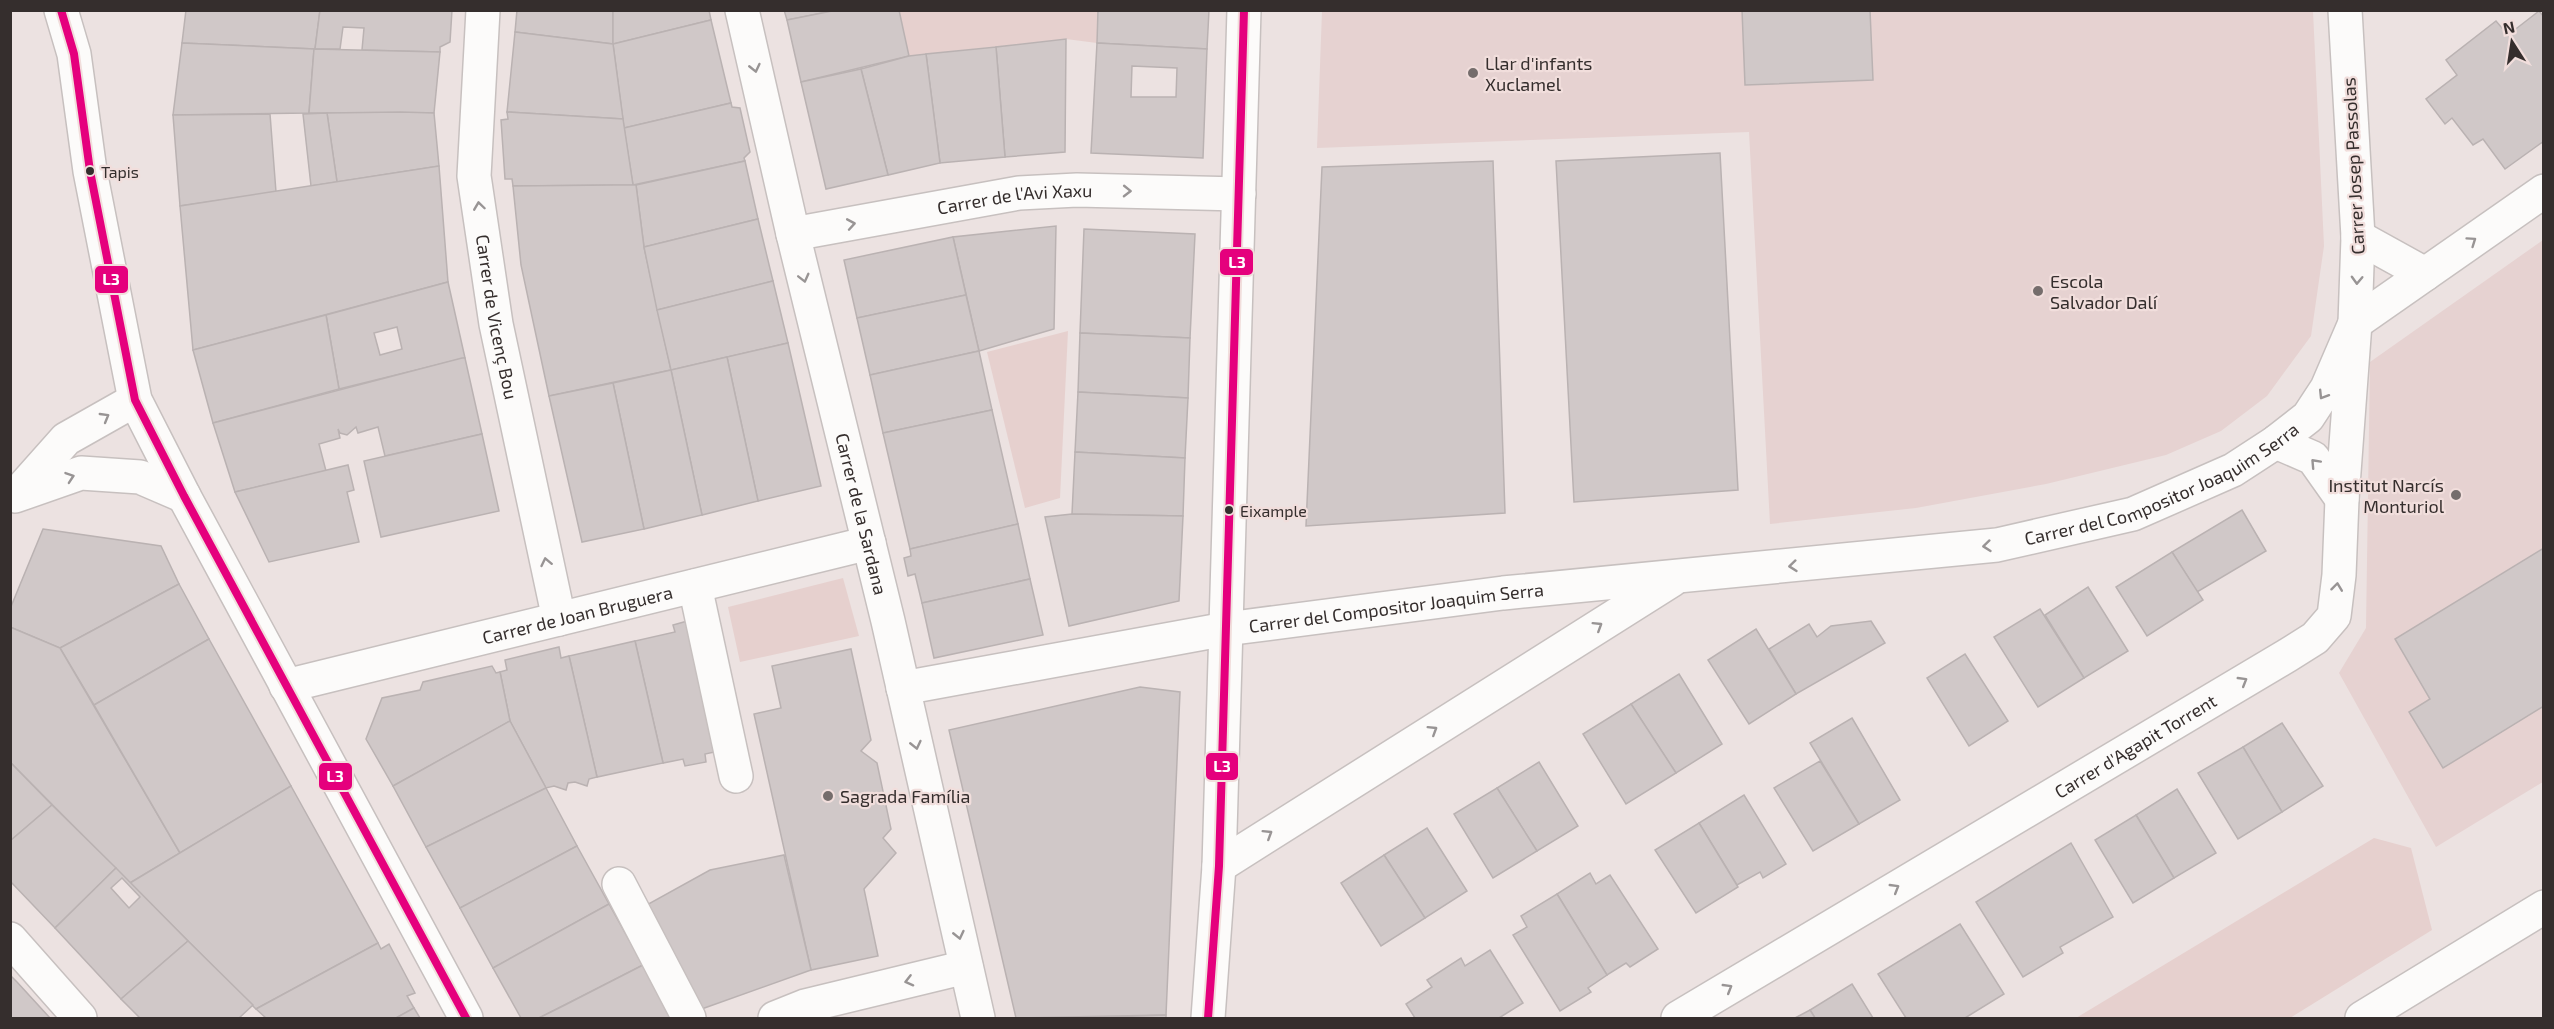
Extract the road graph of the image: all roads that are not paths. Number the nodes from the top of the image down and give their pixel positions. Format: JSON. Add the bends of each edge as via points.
{"nodes":[{"id":1,"x":62,"y":10,"type":"edge"},
{"id":2,"x":74,"y":10,"type":"edge"},
{"id":3,"x":483,"y":10,"type":"edge"},
{"id":4,"x":742,"y":10,"type":"edge"},
{"id":5,"x":1244,"y":10,"type":"edge"},
{"id":6,"x":2345,"y":10,"type":"edge"},
{"id":7,"x":74,"y":54,"type":"junction"},
{"id":8,"x":2544,"y":191,"type":"edge"},
{"id":9,"x":1239,"y":194,"type":"junction"},
{"id":10,"x":793,"y":234,"type":"junction"},
{"id":11,"x":2358,"y":237,"type":"junction"},
{"id":12,"x":2425,"y":274,"type":"junction"},
{"id":13,"x":2355,"y":322,"type":"junction"},
{"id":14,"x":135,"y":400,"type":"junction"},
{"id":15,"x":2276,"y":442,"type":"junction"},
{"id":16,"x":184,"y":496,"type":"junction"},
{"id":17,"x":2342,"y":499,"type":"junction"},
{"id":18,"x":13,"y":501,"type":"edge"},
{"id":19,"x":869,"y":543,"type":"junction"},
{"id":20,"x":1677,"y":577,"type":"junction"},
{"id":21,"x":695,"y":586,"type":"junction"},
{"id":22,"x":559,"y":619,"type":"junction"},
{"id":23,"x":1226,"y":629,"type":"junction"},
{"id":24,"x":286,"y":686,"type":"junction"},
{"id":25,"x":903,"y":688,"type":"junction"},
{"id":26,"x":736,"y":776,"type":"dead end"},
{"id":27,"x":1219,"y":866,"type":"junction"},
{"id":28,"x":619,"y":885,"type":"dead end"},
{"id":29,"x":2544,"y":907,"type":"edge"},
{"id":30,"x":10,"y":939,"type":"edge"},
{"id":31,"x":966,"y":967,"type":"junction"},
{"id":32,"x":806,"y":1012,"type":"edge"},
{"id":33,"x":80,"y":1018,"type":"edge"},
{"id":34,"x":466,"y":1018,"type":"edge"},
{"id":35,"x":689,"y":1018,"type":"edge"},
{"id":36,"x":775,"y":1018,"type":"edge"},
{"id":37,"x":978,"y":1018,"type":"edge"},
{"id":38,"x":1208,"y":1018,"type":"edge"},
{"id":39,"x":1678,"y":1018,"type":"edge"},
{"id":40,"x":2362,"y":1018,"type":"edge"}],
"edges":[{"from":1,"to":7,"type":"street"},
{"from":2,"to":7,"type":"street"},
{"from":22,"to":3,"type":"street","name":"Carrer de Vicenç Bou","one_way":true,"via":[[496,324],[474,176]]},
{"from":4,"to":10,"type":"street","name":"Carrer de la Sardana","one_way":true},
{"from":5,"to":9,"type":"street"},
{"from":6,"to":11,"type":"street","name":"Carrer Josep Passolas"},
{"from":7,"to":14,"type":"street","via":[[90,171]]},
{"from":12,"to":8,"type":"street","one_way":true},
{"from":10,"to":9,"type":"street","name":"Carrer de l'Avi Xaxu","one_way":true,"via":[[1019,193],[1077,190]]},
{"from":9,"to":23,"type":"street"},
{"from":10,"to":19,"type":"street","name":"Carrer de la Sardana","one_way":true},
{"from":11,"to":12,"type":"street"},
{"from":11,"to":13,"type":"street","name":"Carrer Josep Passolas","one_way":true},
{"from":12,"to":13,"type":"street"},
{"from":13,"to":15,"type":"street","name":"Carrer del Compositor Joaquim Serra","one_way":true,"via":[[2327,388],[2308,417]]},
{"from":13,"to":17,"type":"street","name":"Carrer d'Agapit Torrent"},
{"from":14,"to":16,"type":"street"},
{"from":18,"to":14,"type":"street","one_way":true,"via":[[66,439]]},
{"from":17,"to":15,"type":"street","one_way":true,"via":[[2313,458]]},
{"from":15,"to":20,"type":"street","name":"Carrer del Compositor Joaquim Serra","one_way":true,"via":[[2233,470],[2133,514],[1997,545]]},
{"from":18,"to":16,"type":"street","one_way":true,"via":[[81,473],[140,477]]},
{"from":16,"to":24,"type":"street"},
{"from":39,"to":17,"type":"street","name":"Carrer d'Agapit Torrent","one_way":true,"via":[[2315,638],[2334,616]]},
{"from":19,"to":21,"type":"street","name":"Carrer de Joan Bruguera"},
{"from":19,"to":25,"type":"street","name":"Carrer de la Sardana"},
{"from":20,"to":23,"type":"street","name":"Carrer del Compositor Joaquim Serra","via":[[1503,593]]},
{"from":27,"to":20,"type":"street","name":"Carrer del Compositor Joaquim Serra","one_way":true},
{"from":21,"to":22,"type":"street","name":"Carrer de Joan Bruguera"},
{"from":21,"to":26,"type":"street"},
{"from":22,"to":24,"type":"street","name":"Carrer de Joan Bruguera"},
{"from":23,"to":25,"type":"street","name":"Carrer del Compositor Joaquim Serra"},
{"from":23,"to":27,"type":"street"},
{"from":24,"to":34,"type":"street"},
{"from":25,"to":31,"type":"street","name":"Carrer de la Sardana","one_way":true},
{"from":27,"to":38,"type":"street"},
{"from":28,"to":35,"type":"street"},
{"from":29,"to":40,"type":"street"},
{"from":30,"to":33,"type":"street"},
{"from":31,"to":32,"type":"street","one_way":true},
{"from":31,"to":37,"type":"street","name":"Carrer de la Sardana"},
{"from":32,"to":36,"type":"street"}]}
